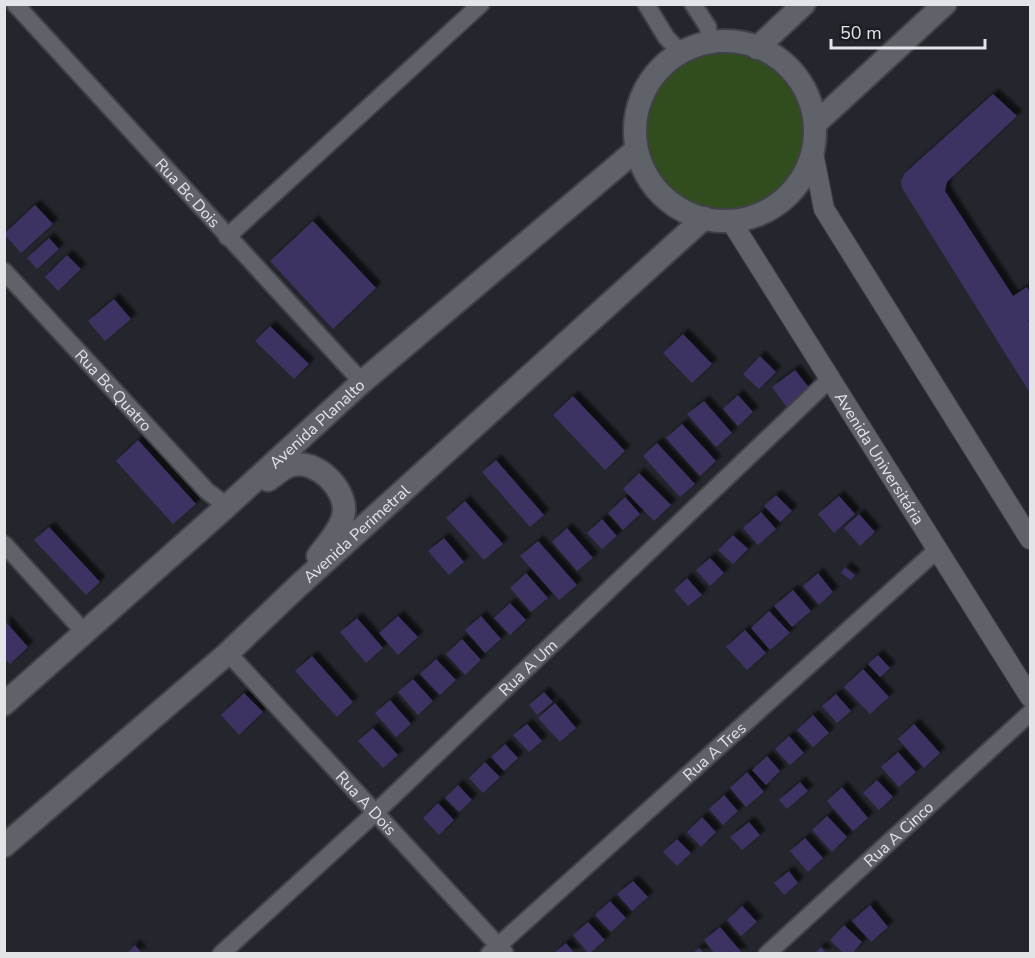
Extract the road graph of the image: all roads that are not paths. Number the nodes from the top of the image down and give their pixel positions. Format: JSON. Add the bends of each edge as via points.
{"nodes":[{"id":1,"x":15,"y":4,"type":"edge"},
{"id":2,"x":481,"y":4,"type":"edge"},
{"id":3,"x":646,"y":4,"type":"edge"},
{"id":4,"x":693,"y":4,"type":"edge"},
{"id":5,"x":804,"y":4,"type":"edge"},
{"id":6,"x":945,"y":4,"type":"edge"},
{"id":7,"x":709,"y":41,"type":"junction"},
{"id":8,"x":757,"y":48,"type":"junction"},
{"id":9,"x":680,"y":52,"type":"junction"},
{"id":10,"x":815,"y":124,"type":"junction"},
{"id":11,"x":636,"y":150,"type":"junction"},
{"id":12,"x":813,"y":153,"type":"junction"},
{"id":13,"x":704,"y":218,"type":"junction"},
{"id":14,"x":731,"y":221,"type":"junction"},
{"id":15,"x":227,"y":237,"type":"junction"},
{"id":16,"x":4,"y":271,"type":"edge"},
{"id":17,"x":831,"y":378,"type":"junction"},
{"id":18,"x":362,"y":382,"type":"junction"},
{"id":19,"x":227,"y":506,"type":"junction"},
{"id":20,"x":1030,"y":539,"type":"edge"},
{"id":21,"x":4,"y":544,"type":"edge"},
{"id":22,"x":938,"y":549,"type":"junction"},
{"id":23,"x":297,"y":587,"type":"junction"},
{"id":24,"x":85,"y":633,"type":"junction"},
{"id":25,"x":228,"y":653,"type":"junction"},
{"id":26,"x":1030,"y":697,"type":"edge"},
{"id":27,"x":4,"y":704,"type":"edge"},
{"id":28,"x":1030,"y":713,"type":"edge"},
{"id":29,"x":375,"y":813,"type":"junction"},
{"id":30,"x":4,"y":846,"type":"edge"},
{"id":31,"x":498,"y":951,"type":"edge"},
{"id":32,"x":220,"y":954,"type":"edge"},
{"id":33,"x":767,"y":954,"type":"edge"}],
"edges":[{"from":1,"to":15,"type":"street","name":"Rua Bc Dois"},
{"from":2,"to":15,"type":"street"},
{"from":3,"to":9,"type":"street"},
{"from":4,"to":7,"type":"street","via":[[708,27]]},
{"from":5,"to":8,"type":"main road"},
{"from":6,"to":10,"type":"main road"},
{"from":7,"to":8,"type":"main road","via":[[741,42]]},
{"from":7,"to":9,"type":"main road"},
{"from":8,"to":10,"type":"main road","via":[[770,52],[794,73],[809,97]]},
{"from":9,"to":11,"type":"main road","via":[[656,72],[640,99],[634,130]]},
{"from":10,"to":12,"type":"main road"},
{"from":11,"to":13,"type":"main road","via":[[656,188],[677,207]]},
{"from":11,"to":18,"type":"main road","name":"Avenida Planalto"},
{"from":12,"to":14,"type":"main road","via":[[802,179],[783,200],[759,214]]},
{"from":12,"to":20,"type":"street","via":[[824,209]]},
{"from":13,"to":14,"type":"main road"},
{"from":13,"to":23,"type":"main road","name":"Avenida Perimetral"},
{"from":14,"to":17,"type":"street","name":"Avenida Universitária"},
{"from":15,"to":18,"type":"street","name":"Rua Bc Dois"},
{"from":16,"to":19,"type":"street","name":"Rua Bc Quatro","via":[[207,491]]},
{"from":17,"to":22,"type":"street","name":"Avenida Universitária"},
{"from":17,"to":29,"type":"street","name":"Rua A Um"},
{"from":18,"to":19,"type":"main road","name":"Avenida Planalto"},
{"from":19,"to":23,"type":"main road","via":[[291,465],[311,465],[330,479],[341,495],[344,512]]},
{"from":19,"to":24,"type":"main road","name":"Avenida Planalto"},
{"from":21,"to":24,"type":"street"},
{"from":22,"to":26,"type":"street","name":"Avenida Universitária"},
{"from":22,"to":31,"type":"street","name":"Rua A Tres"},
{"from":23,"to":25,"type":"main road","name":"Avenida Perimetral"},
{"from":24,"to":27,"type":"main road","name":"Avenida Planalto"},
{"from":25,"to":29,"type":"street","name":"Rua A Dois"},
{"from":25,"to":30,"type":"main road","name":"Avenida Perimetral"},
{"from":28,"to":33,"type":"street","name":"Rua A Cinco"},
{"from":29,"to":31,"type":"street","name":"Rua A Dois"},
{"from":29,"to":32,"type":"street","name":"Rua A Um"}]}
